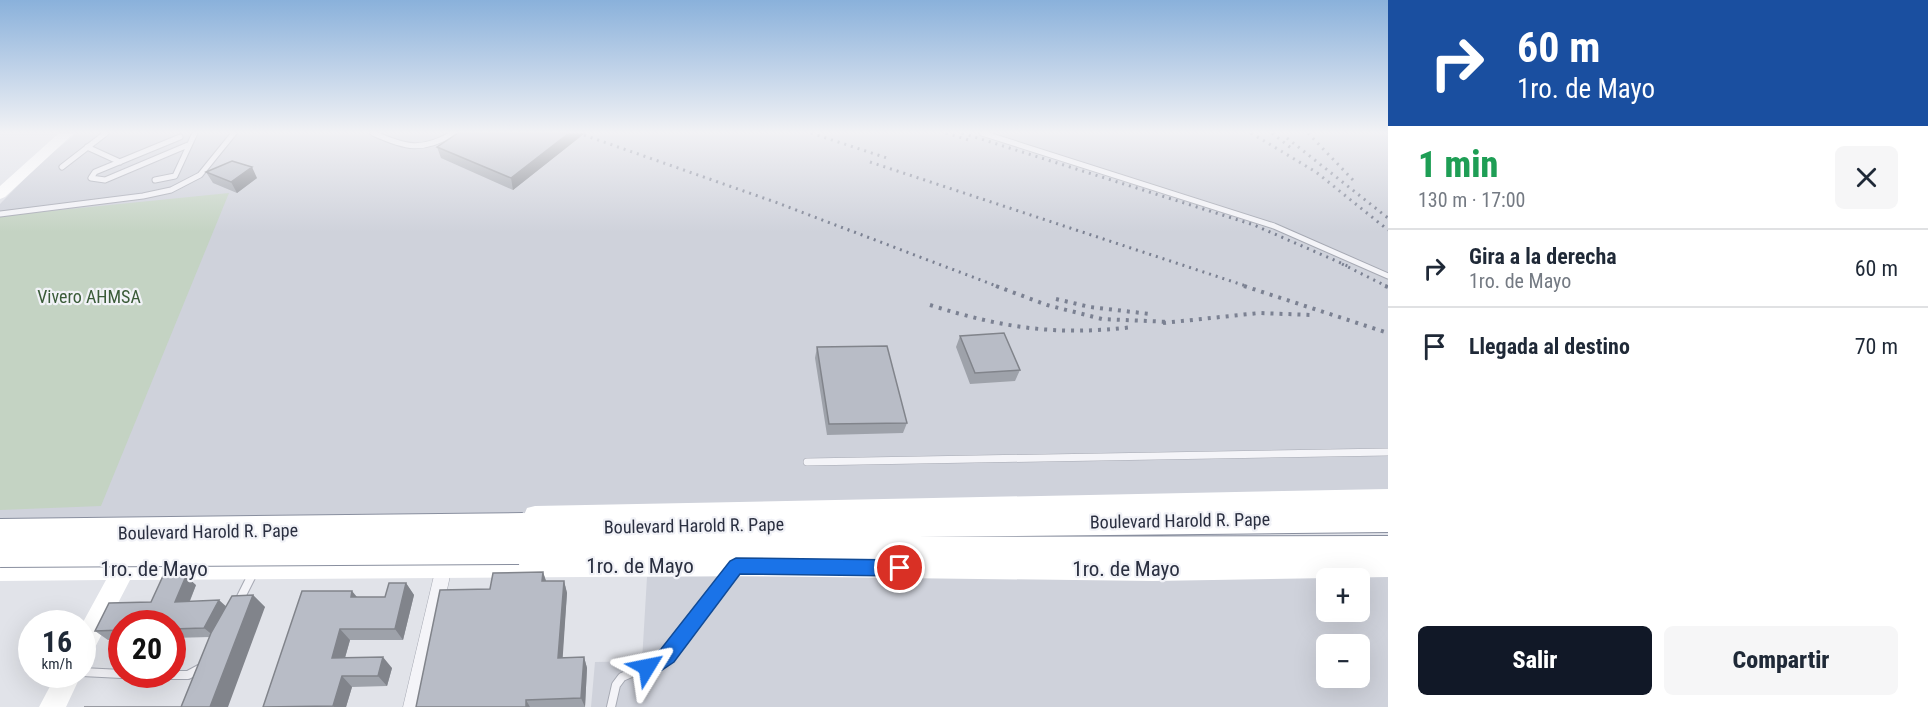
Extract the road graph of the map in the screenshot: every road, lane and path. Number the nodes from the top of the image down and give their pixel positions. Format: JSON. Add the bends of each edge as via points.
{"nodes":[{"id":1,"x":31,"y":166,"type":"edge"},
{"id":2,"x":110,"y":166,"type":"edge"},
{"id":3,"x":138,"y":166,"type":"edge"},
{"id":4,"x":179,"y":166,"type":"edge"},
{"id":5,"x":208,"y":166,"type":"edge"},
{"id":6,"x":1086,"y":166,"type":"edge"},
{"id":7,"x":155,"y":180,"type":"dead end"},
{"id":8,"x":0,"y":194,"type":"edge"},
{"id":9,"x":0,"y":214,"type":"edge"},
{"id":10,"x":1388,"y":276,"type":"edge"},
{"id":11,"x":1388,"y":452,"type":"edge"},
{"id":12,"x":807,"y":462,"type":"dead end"},
{"id":13,"x":1388,"y":498,"type":"edge"},
{"id":14,"x":149,"y":519,"type":"junction"},
{"id":15,"x":1388,"y":519,"type":"edge"},
{"id":16,"x":0,"y":520,"type":"edge"},
{"id":17,"x":0,"y":534,"type":"edge"},
{"id":18,"x":521,"y":538,"type":"junction"},
{"id":19,"x":1388,"y":549,"type":"edge"},
{"id":20,"x":0,"y":552,"type":"edge"},
{"id":21,"x":736,"y":566,"type":"junction"},
{"id":22,"x":444,"y":567,"type":"junction"},
{"id":23,"x":1388,"y":567,"type":"edge"},
{"id":24,"x":256,"y":568,"type":"junction"},
{"id":25,"x":123,"y":569,"type":"junction"},
{"id":26,"x":0,"y":570,"type":"edge"},
{"id":27,"x":231,"y":616,"type":"edge"},
{"id":28,"x":96,"y":622,"type":"edge"},
{"id":29,"x":205,"y":664,"type":"edge"},
{"id":30,"x":186,"y":675,"type":"edge"},
{"id":31,"x":62,"y":688,"type":"edge"},
{"id":32,"x":52,"y":707,"type":"edge"},
{"id":33,"x":412,"y":707,"type":"edge"},
{"id":34,"x":611,"y":707,"type":"edge"}],
"edges":[{"from":1,"to":8,"type":"main road"},
{"from":2,"to":3,"type":"lane","via":[[93,173],[91,178],[105,180]]},
{"from":4,"to":7,"type":"lane","via":[[175,176]]},
{"from":5,"to":9,"type":"lane","via":[[180,187],[162,193]]},
{"from":6,"to":10,"type":"lane","via":[[1274,226]]},
{"from":11,"to":12,"type":"lane"},
{"from":13,"to":14,"type":"main road","via":[[453,517]]},
{"from":14,"to":16,"type":"main road"},
{"from":14,"to":25,"type":"main road"},
{"from":15,"to":18,"type":"highway","name":"Boulevard Harold R. Pape","via":[[1113,522]]},
{"from":17,"to":18,"type":"highway","name":"Boulevard Harold R. Pape","bridge":true},
{"from":18,"to":19,"type":"highway","name":"Boulevard Harold R. Pape","via":[[1124,551]]},
{"from":18,"to":20,"type":"highway","name":"Boulevard Harold R. Pape","bridge":true},
{"from":21,"to":22,"type":"main road","name":"1ro. de Mayo"},
{"from":21,"to":23,"type":"main road","name":"1ro. de Mayo","via":[[1154,570]]},
{"from":21,"to":34,"type":"lane","via":[[667,655],[656,664],[622,677]]},
{"from":22,"to":24,"type":"main road","name":"1ro. de Mayo"},
{"from":22,"to":33,"type":"street"},
{"from":24,"to":25,"type":"main road","name":"1ro. de Mayo"},
{"from":24,"to":27,"type":"lane"},
{"from":25,"to":26,"type":"main road","name":"1ro. de Mayo"},
{"from":25,"to":28,"type":"main road"},
{"from":29,"to":30,"type":"lane"},
{"from":31,"to":32,"type":"main road"}]}
